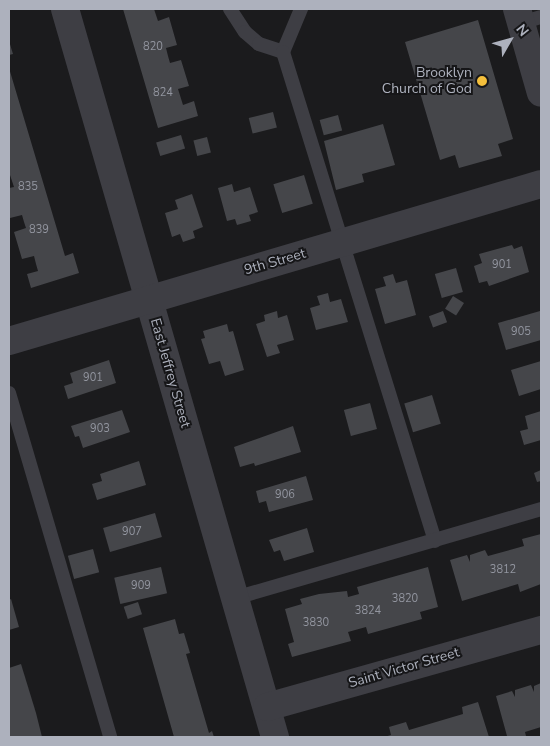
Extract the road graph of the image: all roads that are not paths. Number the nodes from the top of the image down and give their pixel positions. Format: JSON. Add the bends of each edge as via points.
{"nodes":[{"id":1,"x":64,"y":9,"type":"edge"},
{"id":2,"x":230,"y":9,"type":"edge"},
{"id":3,"x":301,"y":9,"type":"edge"},
{"id":4,"x":526,"y":16,"type":"edge"},
{"id":5,"x":283,"y":52,"type":"junction"},
{"id":6,"x":541,"y":93,"type":"edge"},
{"id":7,"x":541,"y":184,"type":"edge"},
{"id":8,"x":342,"y":242,"type":"junction"},
{"id":9,"x":149,"y":299,"type":"junction"},
{"id":10,"x":9,"y":341,"type":"edge"},
{"id":11,"x":9,"y":393,"type":"edge"},
{"id":12,"x":541,"y":509,"type":"edge"},
{"id":13,"x":434,"y":541,"type":"junction"},
{"id":14,"x":235,"y":598,"type":"junction"},
{"id":15,"x":541,"y":630,"type":"edge"},
{"id":16,"x":267,"y":707,"type":"junction"},
{"id":17,"x":110,"y":737,"type":"edge"},
{"id":18,"x":275,"y":737,"type":"edge"}],
"edges":[{"from":1,"to":9,"type":"street","name":"East Jeffrey Street"},
{"from":2,"to":5,"type":"lane","via":[[245,32],[259,44]]},
{"from":3,"to":5,"type":"lane"},
{"from":4,"to":6,"type":"street"},
{"from":5,"to":8,"type":"lane"},
{"from":7,"to":8,"type":"street","name":"9th Street"},
{"from":8,"to":9,"type":"street","name":"9th Street"},
{"from":8,"to":13,"type":"lane"},
{"from":9,"to":10,"type":"street","name":"9th Street"},
{"from":9,"to":14,"type":"street","name":"East Jeffrey Street"},
{"from":11,"to":17,"type":"lane"},
{"from":12,"to":13,"type":"lane"},
{"from":13,"to":14,"type":"lane"},
{"from":14,"to":16,"type":"street","name":"East Jeffrey Street"},
{"from":15,"to":16,"type":"street","name":"Saint Victor Street"},
{"from":16,"to":18,"type":"street","name":"East Jeffrey Street"}]}
